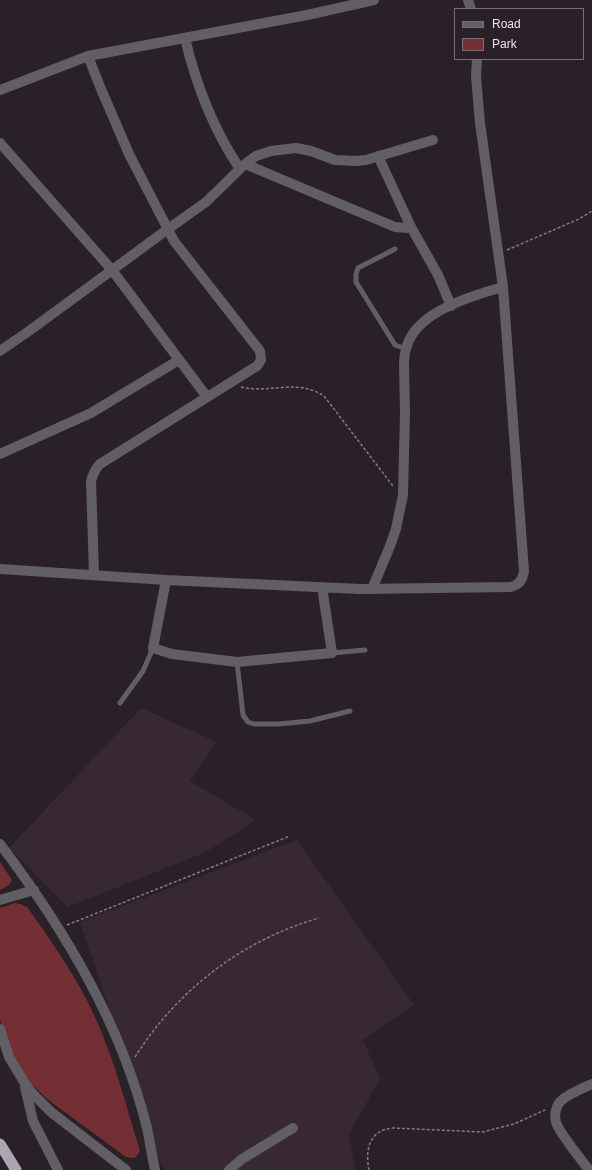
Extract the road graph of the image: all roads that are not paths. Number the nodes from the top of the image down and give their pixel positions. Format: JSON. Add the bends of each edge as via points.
{"nodes":[{"id":1,"x":374,"y":0,"type":"edge"},
{"id":2,"x":185,"y":38,"type":"junction"},
{"id":3,"x":88,"y":56,"type":"junction"},
{"id":4,"x":477,"y":60,"type":"edge"},
{"id":5,"x":0,"y":90,"type":"edge"},
{"id":6,"x":433,"y":140,"type":"dead end"},
{"id":7,"x":0,"y":143,"type":"edge"},
{"id":8,"x":378,"y":156,"type":"junction"},
{"id":9,"x":242,"y":167,"type":"junction"},
{"id":10,"x":411,"y":227,"type":"junction"},
{"id":11,"x":168,"y":229,"type":"junction"},
{"id":12,"x":395,"y":249,"type":"dead end"},
{"id":13,"x":112,"y":270,"type":"junction"},
{"id":14,"x":503,"y":287,"type":"junction"},
{"id":15,"x":451,"y":306,"type":"junction"},
{"id":16,"x":406,"y":349,"type":"junction"},
{"id":17,"x":0,"y":351,"type":"edge"},
{"id":18,"x":180,"y":360,"type":"junction"},
{"id":19,"x":207,"y":397,"type":"junction"},
{"id":20,"x":0,"y":454,"type":"edge"},
{"id":21,"x":0,"y":569,"type":"edge"},
{"id":22,"x":94,"y":574,"type":"junction"},
{"id":23,"x":166,"y":580,"type":"junction"},
{"id":24,"x":322,"y":587,"type":"junction"},
{"id":25,"x":372,"y":589,"type":"junction"},
{"id":26,"x":153,"y":648,"type":"junction"},
{"id":27,"x":365,"y":650,"type":"dead end"},
{"id":28,"x":332,"y":653,"type":"junction"},
{"id":29,"x":237,"y":662,"type":"junction"},
{"id":30,"x":120,"y":703,"type":"dead end"},
{"id":31,"x":350,"y":711,"type":"dead end"},
{"id":32,"x":0,"y":844,"type":"edge"},
{"id":33,"x":34,"y":890,"type":"junction"},
{"id":34,"x":0,"y":900,"type":"edge"},
{"id":35,"x":0,"y":1029,"type":"edge"},
{"id":36,"x":24,"y":1082,"type":"junction"},
{"id":37,"x":592,"y":1084,"type":"edge"},
{"id":38,"x":293,"y":1128,"type":"dead end"},
{"id":39,"x":0,"y":1144,"type":"edge"},
{"id":40,"x":16,"y":1170,"type":"edge"},
{"id":41,"x":58,"y":1170,"type":"edge"},
{"id":42,"x":126,"y":1170,"type":"edge"},
{"id":43,"x":155,"y":1170,"type":"edge"},
{"id":44,"x":229,"y":1170,"type":"edge"},
{"id":45,"x":589,"y":1170,"type":"edge"}],
"edges":[{"from":1,"to":2,"type":"street"},
{"from":2,"to":3,"type":"street"},
{"from":2,"to":9,"type":"street","via":[[206,106],[222,139]]},
{"from":3,"to":5,"type":"street"},
{"from":3,"to":11,"type":"street","via":[[126,148]]},
{"from":4,"to":14,"type":"street","via":[[480,123]]},
{"from":6,"to":8,"type":"street"},
{"from":7,"to":13,"type":"street"},
{"from":8,"to":9,"type":"street","via":[[356,162],[340,161],[304,149],[289,148],[262,153]]},
{"from":8,"to":10,"type":"street"},
{"from":9,"to":10,"type":"street","via":[[395,227]]},
{"from":9,"to":11,"type":"street","via":[[206,202]]},
{"from":10,"to":15,"type":"street","via":[[438,275]]},
{"from":11,"to":13,"type":"street"},
{"from":11,"to":19,"type":"street","via":[[174,241],[261,354],[258,366]]},
{"from":12,"to":16,"type":"lane","via":[[358,268],[356,282],[394,345]]},
{"from":13,"to":17,"type":"street"},
{"from":13,"to":18,"type":"street"},
{"from":14,"to":15,"type":"street"},
{"from":14,"to":25,"type":"street","via":[[524,571],[522,579],[511,587]]},
{"from":15,"to":16,"type":"street","via":[[421,324],[412,335]]},
{"from":16,"to":25,"type":"street","via":[[403,495],[396,529]]},
{"from":18,"to":19,"type":"street"},
{"from":18,"to":20,"type":"street","via":[[91,413]]},
{"from":19,"to":22,"type":"street","via":[[97,467],[91,481]]},
{"from":21,"to":22,"type":"street"},
{"from":22,"to":23,"type":"street"},
{"from":23,"to":24,"type":"street"},
{"from":23,"to":26,"type":"street"},
{"from":24,"to":25,"type":"street"},
{"from":24,"to":28,"type":"street"},
{"from":26,"to":29,"type":"street","via":[[172,654]]},
{"from":26,"to":30,"type":"lane","via":[[142,671]]},
{"from":27,"to":28,"type":"lane"},
{"from":28,"to":29,"type":"street"},
{"from":29,"to":31,"type":"lane","via":[[243,715],[251,723],[310,722]]},
{"from":32,"to":33,"type":"street"},
{"from":33,"to":34,"type":"street"},
{"from":33,"to":43,"type":"street","via":[[97,995],[110,1022],[147,1129]]},
{"from":35,"to":36,"type":"street","via":[[9,1057]]},
{"from":36,"to":41,"type":"street","via":[[33,1121]]},
{"from":36,"to":42,"type":"street","via":[[51,1112]]},
{"from":37,"to":45,"type":"street","via":[[563,1099],[555,1112],[557,1126]]},
{"from":38,"to":44,"type":"street","via":[[242,1159]]},
{"from":39,"to":40,"type":"highway"}]}
